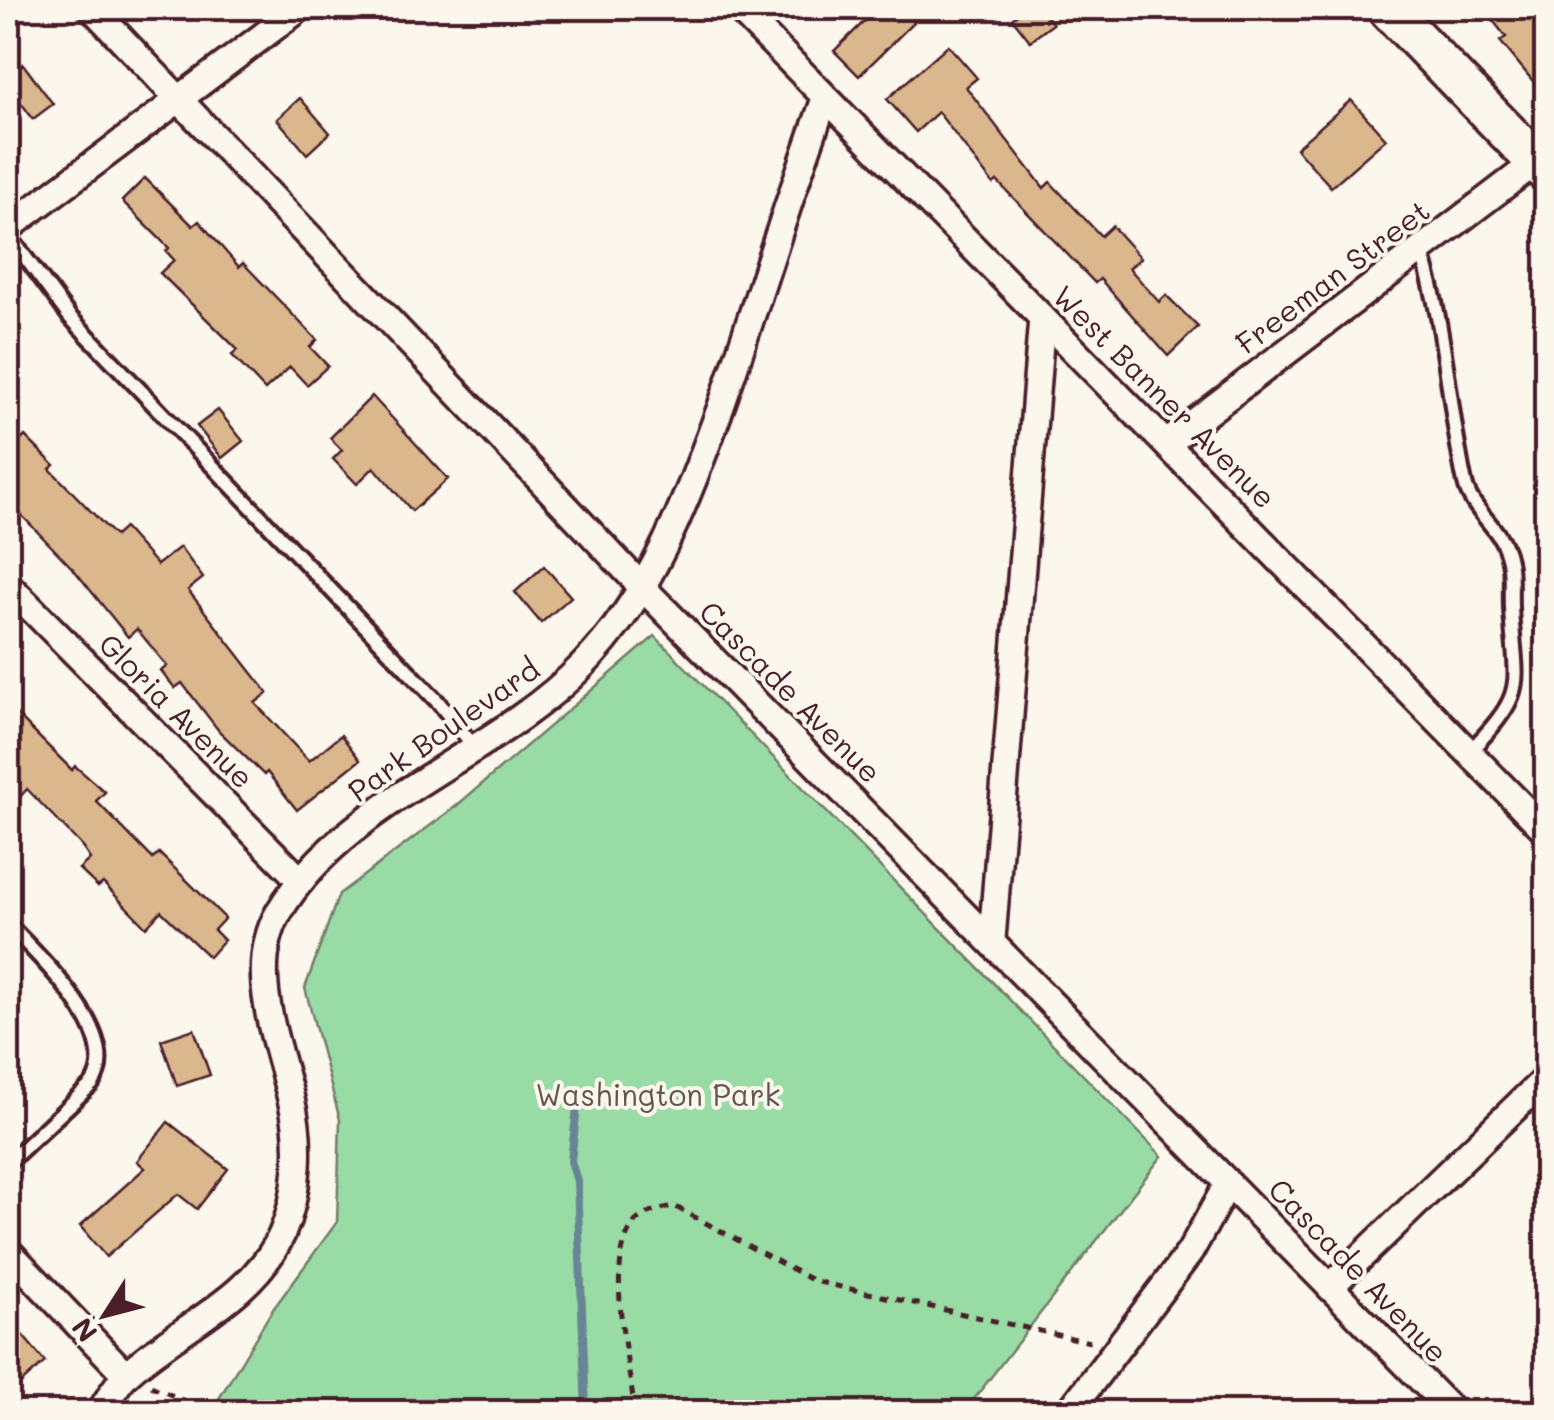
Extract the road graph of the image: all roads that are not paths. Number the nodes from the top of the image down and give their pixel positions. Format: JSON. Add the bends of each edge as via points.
{"nodes":[{"id":1,"x":92,"y":8,"type":"edge"},
{"id":2,"x":300,"y":8,"type":"edge"},
{"id":3,"x":738,"y":8,"type":"edge"},
{"id":4,"x":1387,"y":8,"type":"edge"},
{"id":5,"x":824,"y":98,"type":"junction"},
{"id":6,"x":180,"y":100,"type":"junction"},
{"id":7,"x":1542,"y":166,"type":"edge"},
{"id":8,"x":8,"y":231,"type":"edge"},
{"id":9,"x":1421,"y":250,"type":"junction"},
{"id":10,"x":1042,"y":318,"type":"junction"},
{"id":11,"x":1167,"y":443,"type":"junction"},
{"id":12,"x":8,"y":585,"type":"edge"},
{"id":13,"x":643,"y":588,"type":"junction"},
{"id":14,"x":476,"y":750,"type":"junction"},
{"id":15,"x":1469,"y":752,"type":"junction"},
{"id":16,"x":1546,"y":831,"type":"edge"},
{"id":17,"x":301,"y":881,"type":"junction"},
{"id":18,"x":8,"y":924,"type":"edge"},
{"id":19,"x":992,"y":939,"type":"junction"},
{"id":20,"x":1546,"y":1078,"type":"edge"},
{"id":21,"x":8,"y":1163,"type":"edge"},
{"id":22,"x":1228,"y":1183,"type":"junction"},
{"id":23,"x":8,"y":1251,"type":"edge"},
{"id":24,"x":1330,"y":1287,"type":"junction"},
{"id":25,"x":126,"y":1375,"type":"junction"},
{"id":26,"x":100,"y":1412,"type":"edge"},
{"id":27,"x":1069,"y":1412,"type":"edge"},
{"id":28,"x":1453,"y":1412,"type":"edge"}],
"edges":[{"from":1,"to":6,"type":"street","name":"Cascade Avenue"},
{"from":2,"to":6,"type":"street"},
{"from":3,"to":5,"type":"street","name":"West Banner Avenue"},
{"from":4,"to":7,"type":"street"},
{"from":5,"to":10,"type":"street","name":"West Banner Avenue"},
{"from":5,"to":13,"type":"street","name":"Park Boulevard","via":[[690,491]]},
{"from":6,"to":8,"type":"street"},
{"from":6,"to":13,"type":"street","name":"Cascade Avenue"},
{"from":7,"to":9,"type":"street","name":"Freeman Street"},
{"from":8,"to":14,"type":"lane","via":[[69,316],[426,689]]},
{"from":9,"to":11,"type":"street","name":"Freeman Street"},
{"from":9,"to":15,"type":"lane","via":[[1433,286],[1466,488],[1513,568],[1518,680],[1504,713]]},
{"from":10,"to":11,"type":"street","name":"West Banner Avenue"},
{"from":10,"to":19,"type":"street"},
{"from":11,"to":15,"type":"street","name":"West Banner Avenue"},
{"from":12,"to":17,"type":"street","name":"Gloria Avenue"},
{"from":13,"to":14,"type":"street","name":"Park Boulevard","via":[[586,663]]},
{"from":13,"to":19,"type":"street","name":"Cascade Avenue"},
{"from":14,"to":17,"type":"street","name":"Park Boulevard","via":[[388,802]]},
{"from":15,"to":16,"type":"street","name":"West Banner Avenue"},
{"from":17,"to":25,"type":"street","name":"Park Boulevard","via":[[277,915],[262,958],[296,1148],[295,1186],[282,1234],[260,1267],[202,1320]]},
{"from":18,"to":21,"type":"lane","via":[[70,994],[102,1058],[92,1084]]},
{"from":19,"to":22,"type":"street","name":"Cascade Avenue"},
{"from":20,"to":24,"type":"street"},
{"from":22,"to":24,"type":"street","name":"Cascade Avenue"},
{"from":22,"to":27,"type":"street","via":[[1190,1252]]},
{"from":23,"to":25,"type":"street"},
{"from":24,"to":28,"type":"street","name":"Cascade Avenue"},
{"from":25,"to":26,"type":"street","name":"Park Boulevard"}]}
